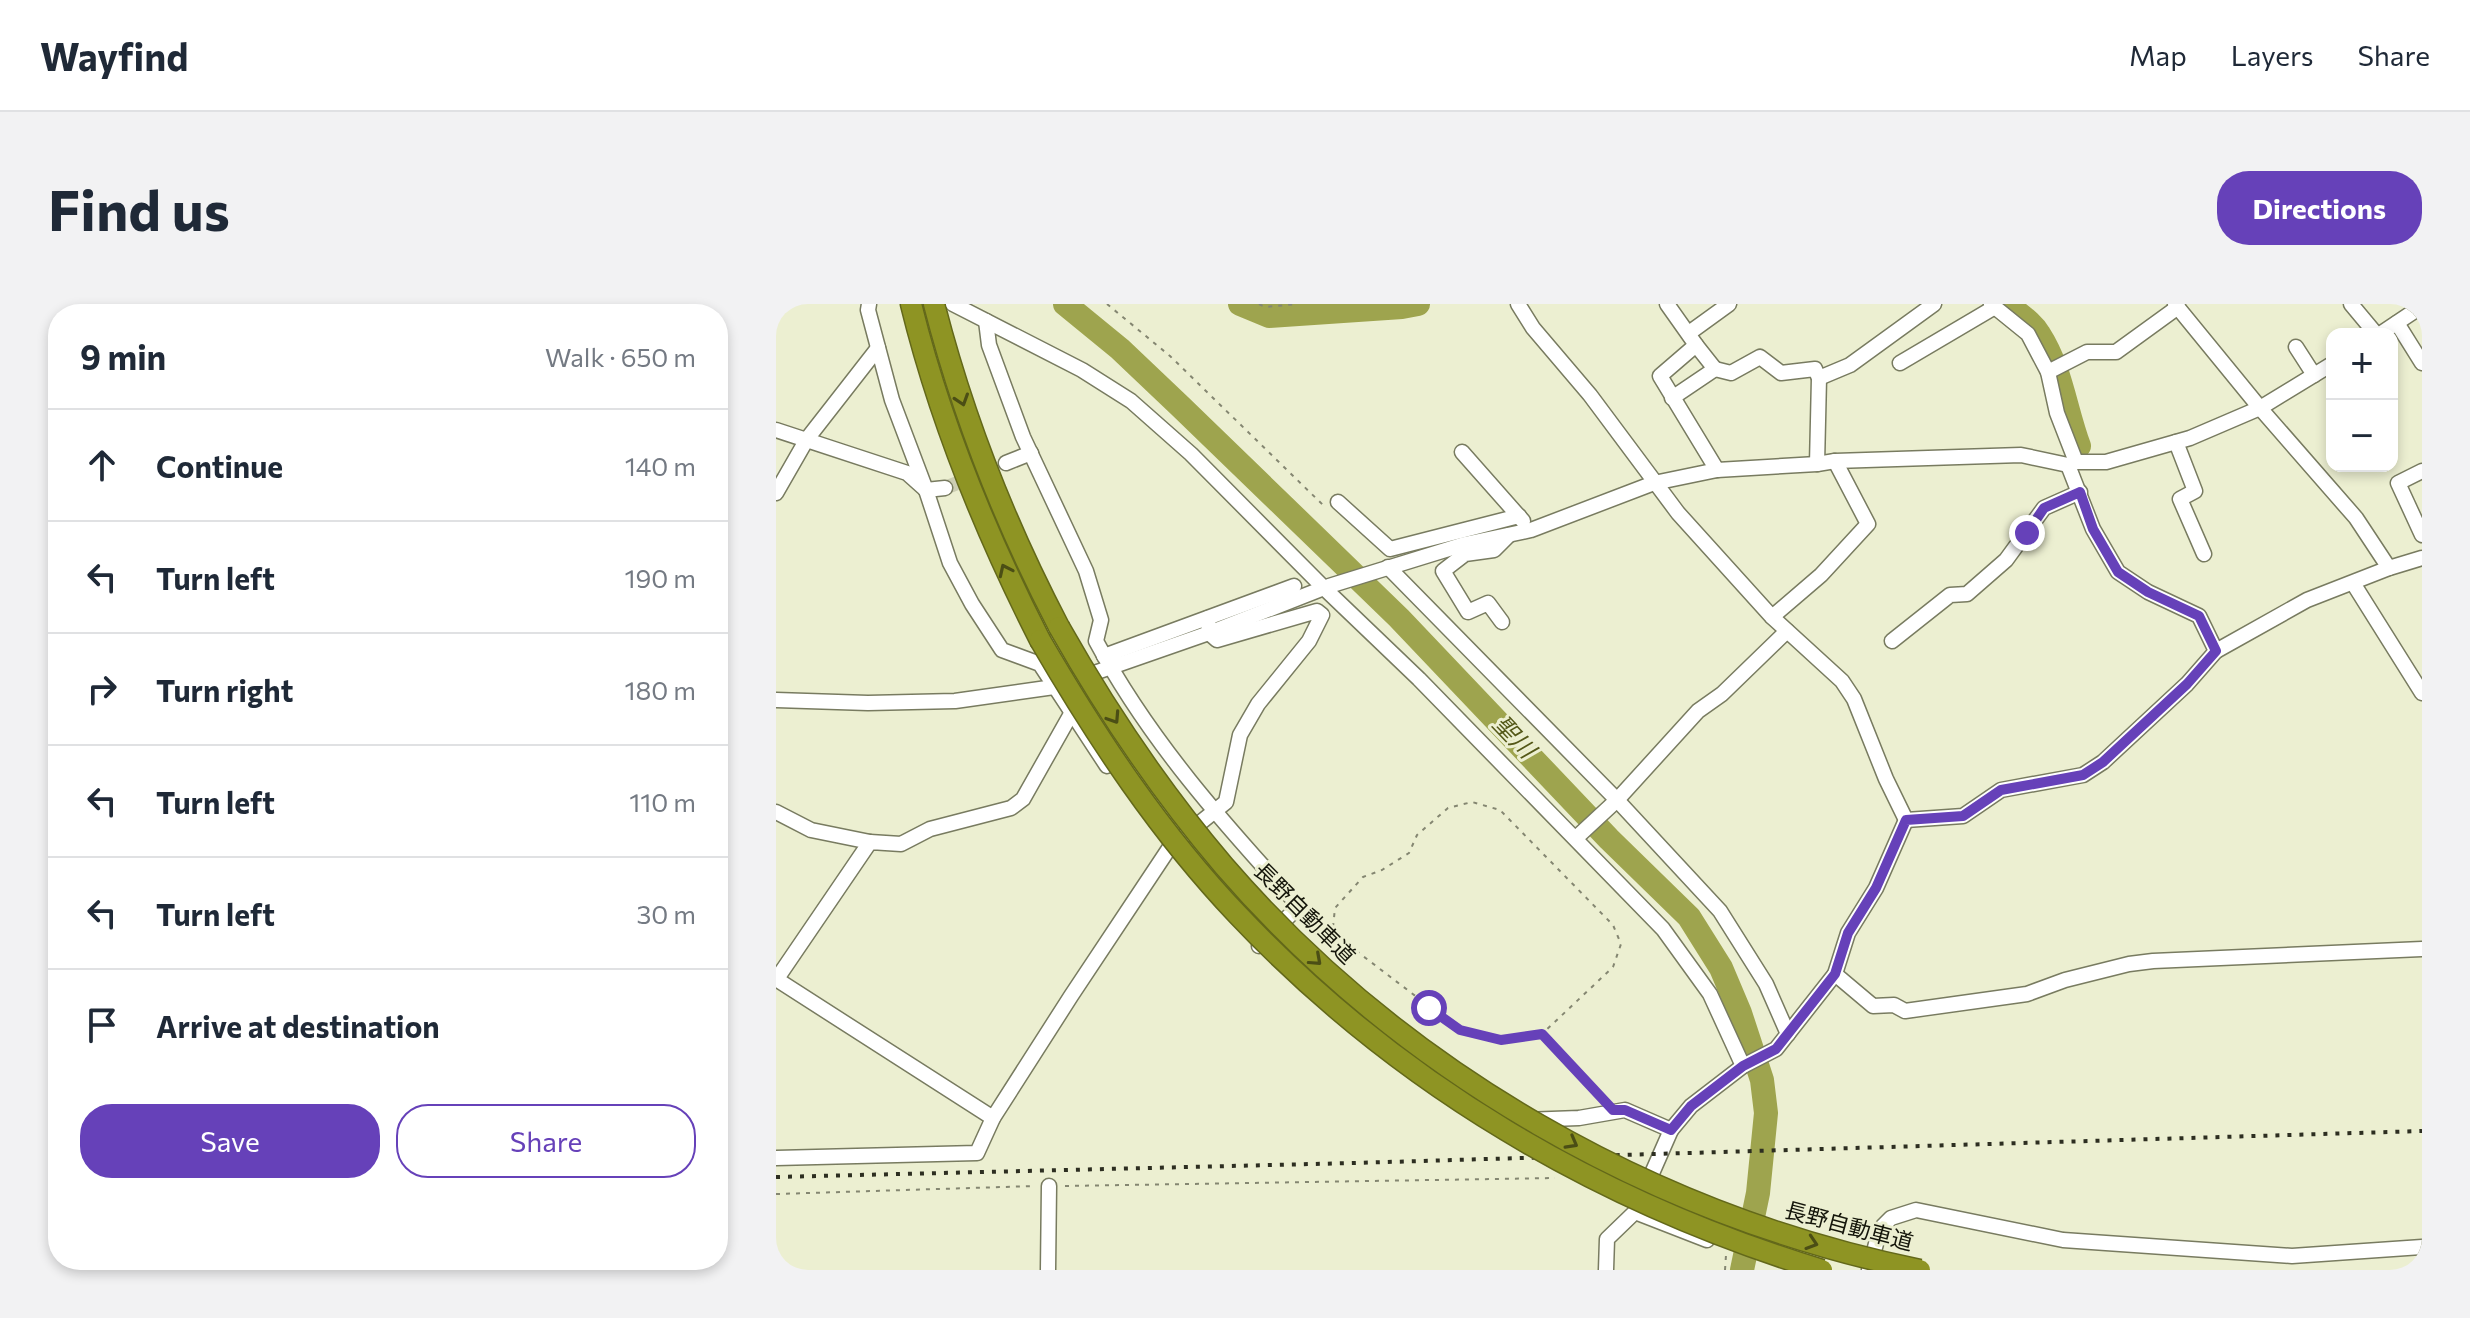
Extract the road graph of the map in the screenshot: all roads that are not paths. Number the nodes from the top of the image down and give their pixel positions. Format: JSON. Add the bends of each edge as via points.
{"nodes":[{"id":1,"x":869,"y":304,"type":"edge"},
{"id":2,"x":934,"y":304,"type":"edge"},
{"id":3,"x":953,"y":304,"type":"edge"},
{"id":4,"x":1518,"y":304,"type":"edge"},
{"id":5,"x":1667,"y":304,"type":"edge"},
{"id":6,"x":1729,"y":304,"type":"edge"},
{"id":7,"x":1934,"y":304,"type":"edge"},
{"id":8,"x":2351,"y":304,"type":"edge"},
{"id":9,"x":2176,"y":305,"type":"edge"},
{"id":10,"x":1993,"y":306,"type":"edge"},
{"id":11,"x":2422,"y":306,"type":"edge"},
{"id":12,"x":913,"y":314,"type":"edge"},
{"id":13,"x":986,"y":321,"type":"junction"},
{"id":14,"x":2397,"y":323,"type":"junction"},
{"id":15,"x":2373,"y":328,"type":"edge"},
{"id":16,"x":2388,"y":328,"type":"edge"},
{"id":17,"x":1692,"y":339,"type":"junction"},
{"id":18,"x":2296,"y":347,"type":"dead end"},
{"id":19,"x":878,"y":348,"type":"junction"},
{"id":20,"x":1900,"y":363,"type":"dead end"},
{"id":21,"x":2422,"y":363,"type":"edge"},
{"id":22,"x":2326,"y":368,"type":"edge"},
{"id":23,"x":1715,"y":369,"type":"junction"},
{"id":24,"x":2055,"y":369,"type":"junction"},
{"id":25,"x":2314,"y":375,"type":"junction"},
{"id":26,"x":1819,"y":378,"type":"junction"},
{"id":27,"x":1672,"y":398,"type":"junction"},
{"id":28,"x":2260,"y":408,"type":"junction"},
{"id":29,"x":776,"y":430,"type":"edge"},
{"id":30,"x":807,"y":439,"type":"junction"},
{"id":31,"x":2176,"y":442,"type":"junction"},
{"id":32,"x":1462,"y":452,"type":"dead end"},
{"id":33,"x":1031,"y":453,"type":"junction"},
{"id":34,"x":1835,"y":461,"type":"junction"},
{"id":35,"x":1006,"y":463,"type":"tunnel mouth"},
{"id":36,"x":2072,"y":463,"type":"junction"},
{"id":37,"x":1817,"y":464,"type":"junction"},
{"id":38,"x":1717,"y":470,"type":"junction"},
{"id":39,"x":2422,"y":471,"type":"edge"},
{"id":40,"x":1654,"y":483,"type":"junction"},
{"id":41,"x":945,"y":488,"type":"tunnel mouth"},
{"id":42,"x":926,"y":490,"type":"junction"},
{"id":43,"x":2080,"y":492,"type":"junction"},
{"id":44,"x":776,"y":493,"type":"edge"},
{"id":45,"x":1334,"y":507,"type":"road end"},
{"id":46,"x":1519,"y":516,"type":"junction"},
{"id":47,"x":1531,"y":530,"type":"junction"},
{"id":48,"x":1510,"y":534,"type":"junction"},
{"id":49,"x":2422,"y":535,"type":"edge"},
{"id":50,"x":2204,"y":554,"type":"dead end"},
{"id":51,"x":2422,"y":558,"type":"edge"},
{"id":52,"x":1383,"y":568,"type":"junction"},
{"id":53,"x":2389,"y":568,"type":"junction"},
{"id":54,"x":2353,"y":583,"type":"junction"},
{"id":55,"x":1294,"y":586,"type":"dead end"},
{"id":56,"x":1327,"y":587,"type":"junction"},
{"id":57,"x":1772,"y":617,"type":"junction"},
{"id":58,"x":1502,"y":622,"type":"dead end"},
{"id":59,"x":1209,"y":625,"type":"junction"},
{"id":60,"x":1787,"y":631,"type":"junction"},
{"id":61,"x":1892,"y":641,"type":"dead end"},
{"id":62,"x":2216,"y":651,"type":"junction"},
{"id":63,"x":1107,"y":662,"type":"junction"},
{"id":64,"x":1054,"y":687,"type":"junction"},
{"id":65,"x":2422,"y":693,"type":"edge"},
{"id":66,"x":776,"y":700,"type":"edge"},
{"id":67,"x":1071,"y":714,"type":"junction"},
{"id":68,"x":1617,"y":800,"type":"junction"},
{"id":69,"x":776,"y":812,"type":"edge"},
{"id":70,"x":1215,"y":813,"type":"junction"},
{"id":71,"x":1906,"y":820,"type":"junction"},
{"id":72,"x":1576,"y":838,"type":"junction"},
{"id":73,"x":870,"y":842,"type":"junction"},
{"id":74,"x":1170,"y":847,"type":"junction"},
{"id":75,"x":1258,"y":946,"type":"junction"},
{"id":76,"x":2422,"y":949,"type":"edge"},
{"id":77,"x":1835,"y":974,"type":"junction"},
{"id":78,"x":776,"y":979,"type":"edge"},
{"id":79,"x":1788,"y":1034,"type":"junction"},
{"id":80,"x":1743,"y":1066,"type":"junction"},
{"id":81,"x":993,"y":1118,"type":"junction"},
{"id":82,"x":1671,"y":1130,"type":"junction"},
{"id":83,"x":776,"y":1158,"type":"edge"},
{"id":84,"x":1049,"y":1186,"type":"road end"},
{"id":85,"x":1635,"y":1212,"type":"junction"},
{"id":86,"x":2422,"y":1247,"type":"edge"},
{"id":87,"x":2292,"y":1263,"type":"edge"},
{"id":88,"x":1048,"y":1270,"type":"edge"},
{"id":89,"x":1606,"y":1270,"type":"edge"},
{"id":90,"x":1795,"y":1270,"type":"edge"},
{"id":91,"x":1822,"y":1270,"type":"edge"},
{"id":92,"x":1869,"y":1270,"type":"edge"},
{"id":93,"x":1920,"y":1270,"type":"edge"}],
"edges":[{"from":1,"to":19,"type":"street"},
{"from":2,"to":93,"type":"highway","name":"長野自動車道","one_way":true,"bridge":true,"via":[[989,475],[1059,627],[1171,801],[1281,927],[1406,1036],[1505,1104],[1617,1167],[1787,1235]]},
{"from":3,"to":13,"type":"street"},
{"from":4,"to":40,"type":"street"},
{"from":5,"to":17,"type":"street"},
{"from":6,"to":17,"type":"street"},
{"from":7,"to":26,"type":"street","via":[[1850,365]]},
{"from":8,"to":15,"type":"street"},
{"from":9,"to":24,"type":"street","via":[[2116,352],[2087,352]]},
{"from":9,"to":28,"type":"street"},
{"from":10,"to":20,"type":"street"},
{"from":10,"to":24,"type":"street","via":[[2028,334]]},
{"from":11,"to":14,"type":"street"},
{"from":91,"to":12,"type":"highway","one_way":true,"bridge":true,"via":[[1649,1207],[1528,1145],[1359,1027],[1237,915],[1106,748],[1040,640],[966,482]]},
{"from":13,"to":33,"type":"street","via":[[989,345]]},
{"from":13,"to":56,"type":"street","via":[[1131,401]]},
{"from":14,"to":16,"type":"street"},
{"from":14,"to":21,"type":"street"},
{"from":17,"to":23,"type":"street"},
{"from":17,"to":27,"type":"street","via":[[1660,376]]},
{"from":18,"to":25,"type":"street"},
{"from":19,"to":30,"type":"street"},
{"from":19,"to":42,"type":"street"},
{"from":22,"to":25,"type":"street"},
{"from":23,"to":26,"type":"street","via":[[1731,373],[1760,357],[1781,373],[1815,369]]},
{"from":23,"to":27,"type":"street"},
{"from":24,"to":36,"type":"street","via":[[2057,413]]},
{"from":25,"to":28,"type":"street"},
{"from":26,"to":37,"type":"street"},
{"from":27,"to":38,"type":"street"},
{"from":28,"to":31,"type":"street"},
{"from":28,"to":53,"type":"street","via":[[2356,518]]},
{"from":29,"to":30,"type":"street"},
{"from":30,"to":42,"type":"street","via":[[907,473]]},
{"from":30,"to":44,"type":"street"},
{"from":31,"to":36,"type":"street","via":[[2106,462]]},
{"from":31,"to":50,"type":"street","via":[[2195,491],[2180,499]]},
{"from":32,"to":46,"type":"street"},
{"from":33,"to":35,"type":"street"},
{"from":33,"to":63,"type":"street","via":[[1086,571],[1101,620],[1096,641]]},
{"from":34,"to":36,"type":"street","via":[[2021,455]]},
{"from":34,"to":37,"type":"street"},
{"from":34,"to":57,"type":"street","via":[[1868,524]]},
{"from":36,"to":43,"type":"street"},
{"from":37,"to":38,"type":"street"},
{"from":38,"to":40,"type":"street"},
{"from":39,"to":49,"type":"street","via":[[2398,483]]},
{"from":40,"to":47,"type":"street"},
{"from":40,"to":57,"type":"street"},
{"from":41,"to":42,"type":"street"},
{"from":42,"to":64,"type":"street","via":[[950,563],[987,627],[1002,650],[1040,664]]},
{"from":43,"to":61,"type":"street","via":[[2044,508],[2006,560],[1967,594],[1950,595]]},
{"from":43,"to":62,"type":"street","via":[[2093,529],[2118,572],[2199,616]]},
{"from":45,"to":46,"type":"street","via":[[1390,549]]},
{"from":46,"to":47,"type":"street"},
{"from":47,"to":48,"type":"street"},
{"from":48,"to":52,"type":"street"},
{"from":48,"to":58,"type":"street","via":[[1494,550],[1465,554],[1443,571],[1468,612],[1488,603]]},
{"from":51,"to":53,"type":"street"},
{"from":52,"to":56,"type":"street"},
{"from":52,"to":68,"type":"street"},
{"from":53,"to":54,"type":"street"},
{"from":54,"to":62,"type":"street","via":[[2307,600]]},
{"from":54,"to":65,"type":"street"},
{"from":55,"to":59,"type":"street"},
{"from":56,"to":59,"type":"street"},
{"from":56,"to":72,"type":"street"},
{"from":57,"to":60,"type":"street"},
{"from":59,"to":63,"type":"street"},
{"from":59,"to":70,"type":"street","via":[[1217,640],[1317,611],[1322,615],[1240,735],[1226,802]]},
{"from":60,"to":68,"type":"street","via":[[1698,711]]},
{"from":60,"to":71,"type":"street","via":[[1842,681],[1854,699]]},
{"from":62,"to":71,"type":"street","via":[[2187,684],[2083,775],[2001,790],[1963,816]]},
{"from":63,"to":64,"type":"street"},
{"from":63,"to":70,"type":"street"},
{"from":64,"to":66,"type":"street","via":[[955,701]]},
{"from":64,"to":67,"type":"street"},
{"from":67,"to":73,"type":"street","via":[[1023,799],[1011,808],[930,829],[901,844]]},
{"from":67,"to":74,"type":"street"},
{"from":68,"to":72,"type":"street"},
{"from":68,"to":79,"type":"street","via":[[1720,911],[1766,984]]},
{"from":69,"to":73,"type":"street","via":[[811,830]]},
{"from":70,"to":74,"type":"street"},
{"from":70,"to":75,"type":"street","via":[[1299,906]]},
{"from":71,"to":77,"type":"street","via":[[1876,888],[1848,933]]},
{"from":72,"to":80,"type":"street","via":[[1663,929],[1710,994]]},
{"from":73,"to":78,"type":"street"},
{"from":74,"to":75,"type":"street"},
{"from":74,"to":81,"type":"street"},
{"from":75,"to":82,"type":"street","via":[[1362,1040],[1476,1122],[1579,1118],[1625,1110]]},
{"from":76,"to":77,"type":"street","via":[[2153,961],[2027,994],[1905,1011],[1894,1005],[1873,1006]]},
{"from":77,"to":79,"type":"street"},
{"from":78,"to":81,"type":"street"},
{"from":79,"to":80,"type":"street","via":[[1776,1049]]},
{"from":80,"to":82,"type":"street","via":[[1691,1106]]},
{"from":81,"to":83,"type":"street","via":[[977,1153]]},
{"from":82,"to":85,"type":"street"},
{"from":84,"to":88,"type":"street"},
{"from":85,"to":89,"type":"street","via":[[1607,1239]]},
{"from":85,"to":90,"type":"street","via":[[1731,1253]]},
{"from":86,"to":87,"type":"street"},
{"from":87,"to":92,"type":"street","via":[[2063,1240],[1916,1210],[1883,1226]]}]}
